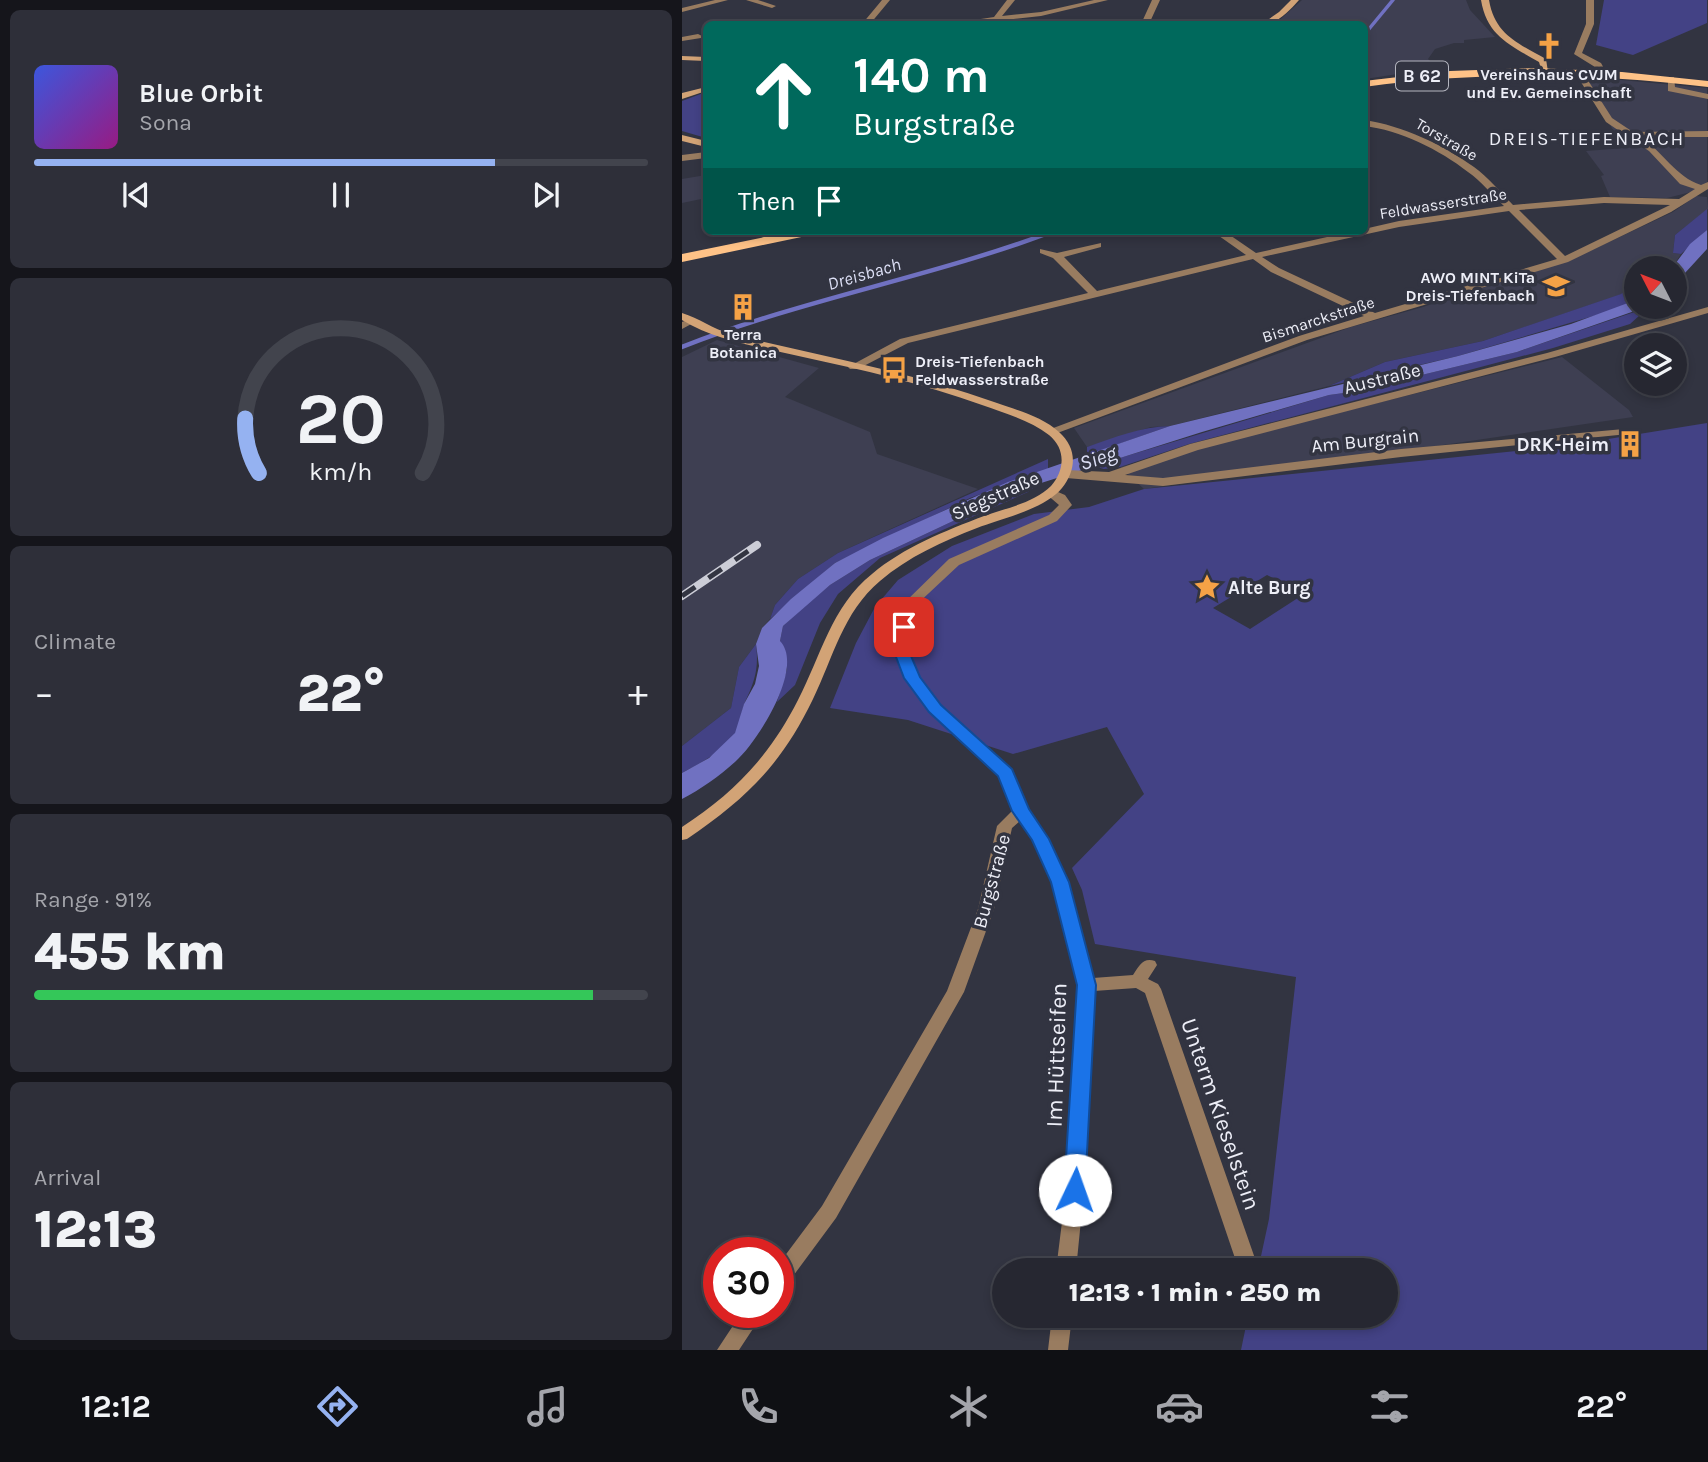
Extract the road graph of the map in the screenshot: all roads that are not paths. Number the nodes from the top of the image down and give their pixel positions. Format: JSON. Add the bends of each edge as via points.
{"nodes":[{"id":1,"x":724,"y":0,"type":"edge"},
{"id":2,"x":750,"y":0,"type":"edge"},
{"id":3,"x":886,"y":0,"type":"edge"},
{"id":4,"x":1011,"y":0,"type":"edge"},
{"id":5,"x":1104,"y":0,"type":"edge"},
{"id":6,"x":1156,"y":0,"type":"edge"},
{"id":7,"x":1295,"y":0,"type":"edge"},
{"id":8,"x":1485,"y":0,"type":"edge"},
{"id":9,"x":1590,"y":0,"type":"edge"},
{"id":10,"x":772,"y":6,"type":"dead end"},
{"id":11,"x":682,"y":10,"type":"edge"},
{"id":12,"x":996,"y":19,"type":"junction"},
{"id":13,"x":868,"y":21,"type":"edge"},
{"id":14,"x":978,"y":21,"type":"edge"},
{"id":15,"x":1146,"y":21,"type":"edge"},
{"id":16,"x":1271,"y":21,"type":"edge"},
{"id":17,"x":698,"y":36,"type":"dead end"},
{"id":18,"x":682,"y":39,"type":"edge"},
{"id":19,"x":1524,"y":55,"type":"junction"},
{"id":20,"x":682,"y":58,"type":"edge"},
{"id":21,"x":703,"y":59,"type":"edge"},
{"id":22,"x":1545,"y":70,"type":"junction"},
{"id":23,"x":1499,"y":71,"type":"junction"},
{"id":24,"x":1578,"y":71,"type":"junction"},
{"id":25,"x":1602,"y":72,"type":"junction"},
{"id":26,"x":1671,"y":79,"type":"junction"},
{"id":27,"x":1368,"y":83,"type":"edge"},
{"id":28,"x":1708,"y":84,"type":"edge"},
{"id":29,"x":703,"y":90,"type":"edge"},
{"id":30,"x":682,"y":96,"type":"edge"},
{"id":31,"x":1708,"y":97,"type":"edge"},
{"id":32,"x":1368,"y":124,"type":"edge"},
{"id":33,"x":1708,"y":134,"type":"edge"},
{"id":34,"x":1628,"y":135,"type":"junction"},
{"id":35,"x":682,"y":138,"type":"edge"},
{"id":36,"x":703,"y":143,"type":"edge"},
{"id":37,"x":703,"y":155,"type":"edge"},
{"id":38,"x":682,"y":158,"type":"edge"},
{"id":39,"x":1704,"y":186,"type":"edge"},
{"id":40,"x":1679,"y":202,"type":"junction"},
{"id":41,"x":1511,"y":208,"type":"junction"},
{"id":42,"x":1368,"y":231,"type":"edge"},
{"id":43,"x":1223,"y":235,"type":"edge"},
{"id":44,"x":1350,"y":235,"type":"edge"},
{"id":45,"x":768,"y":236,"type":"edge"},
{"id":46,"x":1098,"y":245,"type":"dead end"},
{"id":47,"x":1043,"y":251,"type":"dead end"},
{"id":48,"x":1057,"y":256,"type":"junction"},
{"id":49,"x":1257,"y":256,"type":"junction"},
{"id":50,"x":682,"y":258,"type":"edge"},
{"id":51,"x":1565,"y":260,"type":"junction"},
{"id":52,"x":1094,"y":294,"type":"junction"},
{"id":53,"x":1708,"y":310,"type":"edge"},
{"id":54,"x":1374,"y":317,"type":"junction"},
{"id":55,"x":685,"y":321,"type":"edge"},
{"id":56,"x":854,"y":367,"type":"junction"},
{"id":57,"x":1052,"y":432,"type":"junction"},
{"id":58,"x":1624,"y":432,"type":"dead end"},
{"id":59,"x":1066,"y":474,"type":"junction"},
{"id":60,"x":1110,"y":476,"type":"junction"},
{"id":61,"x":1055,"y":489,"type":"junction"},
{"id":62,"x":1021,"y":811,"type":"junction"},
{"id":63,"x":682,"y":835,"type":"edge"},
{"id":64,"x":1149,"y":965,"type":"dead end"},
{"id":65,"x":1138,"y":981,"type":"junction"},
{"id":66,"x":1086,"y":985,"type":"junction"},
{"id":67,"x":1067,"y":1258,"type":"edge"},
{"id":68,"x":1245,"y":1258,"type":"edge"},
{"id":69,"x":794,"y":1259,"type":"edge"},
{"id":70,"x":743,"y":1328,"type":"edge"},
{"id":71,"x":1061,"y":1328,"type":"edge"},
{"id":72,"x":727,"y":1350,"type":"edge"},
{"id":73,"x":1058,"y":1350,"type":"edge"}],
"edges":[{"from":1,"to":11,"type":"street"},
{"from":2,"to":10,"type":"street"},
{"from":3,"to":13,"type":"street"},
{"from":4,"to":12,"type":"street"},
{"from":5,"to":12,"type":"street"},
{"from":6,"to":15,"type":"street"},
{"from":7,"to":16,"type":"street"},
{"from":8,"to":19,"type":"street","via":[[1494,27]]},
{"from":9,"to":25,"type":"street","via":[[1590,24],[1578,54]]},
{"from":12,"to":14,"type":"street"},
{"from":17,"to":18,"type":"street"},
{"from":19,"to":22,"type":"street"},
{"from":19,"to":23,"type":"main road"},
{"from":20,"to":21,"type":"street"},
{"from":22,"to":23,"type":"main road","number":"B 62"},
{"from":22,"to":24,"type":"main road","number":"B 62"},
{"from":23,"to":27,"type":"main road","number":"B 62"},
{"from":24,"to":25,"type":"main road","number":"B 62"},
{"from":24,"to":34,"type":"street","via":[[1609,120]]},
{"from":25,"to":26,"type":"main road","number":"B 62"},
{"from":26,"to":28,"type":"main road","number":"B 62"},
{"from":26,"to":31,"type":"street","via":[[1671,89]]},
{"from":29,"to":30,"type":"street"},
{"from":32,"to":41,"type":"street","name":"Torstraße","via":[[1410,134],[1472,170]]},
{"from":33,"to":34,"type":"street"},
{"from":34,"to":39,"type":"street","via":[[1652,149],[1683,181]]},
{"from":35,"to":36,"type":"street"},
{"from":37,"to":38,"type":"street"},
{"from":39,"to":40,"type":"street","name":"Bismarckstraße"},
{"from":40,"to":41,"type":"street","name":"Feldwasserstraße","via":[[1604,200]]},
{"from":40,"to":51,"type":"street","name":"Bismarckstraße"},
{"from":41,"to":42,"type":"street","name":"Feldwasserstraße"},
{"from":41,"to":51,"type":"street","name":"Torstraße"},
{"from":43,"to":49,"type":"street"},
{"from":44,"to":49,"type":"street","name":"Feldwasserstraße"},
{"from":45,"to":50,"type":"main road"},
{"from":46,"to":48,"type":"street"},
{"from":47,"to":48,"type":"street"},
{"from":48,"to":52,"type":"street"},
{"from":49,"to":52,"type":"street","name":"Feldwasserstraße"},
{"from":49,"to":54,"type":"street","via":[[1275,270]]},
{"from":51,"to":54,"type":"street","name":"Bismarckstraße"},
{"from":52,"to":56,"type":"street","name":"Feldwasserstraße","via":[[904,341]]},
{"from":53,"to":60,"type":"street","name":"Austraße","via":[[1194,447]]},
{"from":54,"to":57,"type":"street","name":"Bismarckstraße","via":[[1303,338]]},
{"from":55,"to":56,"type":"street","name":"Siegstraße","via":[[723,335]]},
{"from":56,"to":57,"type":"street","name":"Siegstraße","via":[[972,398]]},
{"from":57,"to":59,"type":"street","name":"Siegstraße","via":[[1067,453]]},
{"from":58,"to":60,"type":"street","name":"Am Burgrain","via":[[1163,482]]},
{"from":59,"to":60,"type":"street","name":"Austraße"},
{"from":59,"to":61,"type":"street","name":"Siegstraße"},
{"from":61,"to":62,"type":"street","name":"Burgstraße","via":[[1066,505],[1053,519],[954,562],[908,606],[900,649],[912,678],[935,709],[1006,773]]},
{"from":61,"to":63,"type":"street","name":"Siegstraße","via":[[917,551],[876,577],[845,612],[813,686],[764,767],[738,794]]},
{"from":62,"to":66,"type":"street","name":"Im Hüttseifen","via":[[1060,882]]},
{"from":62,"to":69,"type":"street","name":"Burgstraße","via":[[1005,826],[986,909],[955,992],[829,1212]]},
{"from":64,"to":65,"type":"street"},
{"from":65,"to":66,"type":"street"},
{"from":65,"to":68,"type":"street","name":"Unterm Kieselstein","via":[[1152,989]]},
{"from":66,"to":67,"type":"street","name":"Im Hüttseifen"},
{"from":70,"to":72,"type":"street"},
{"from":71,"to":73,"type":"street"}]}
